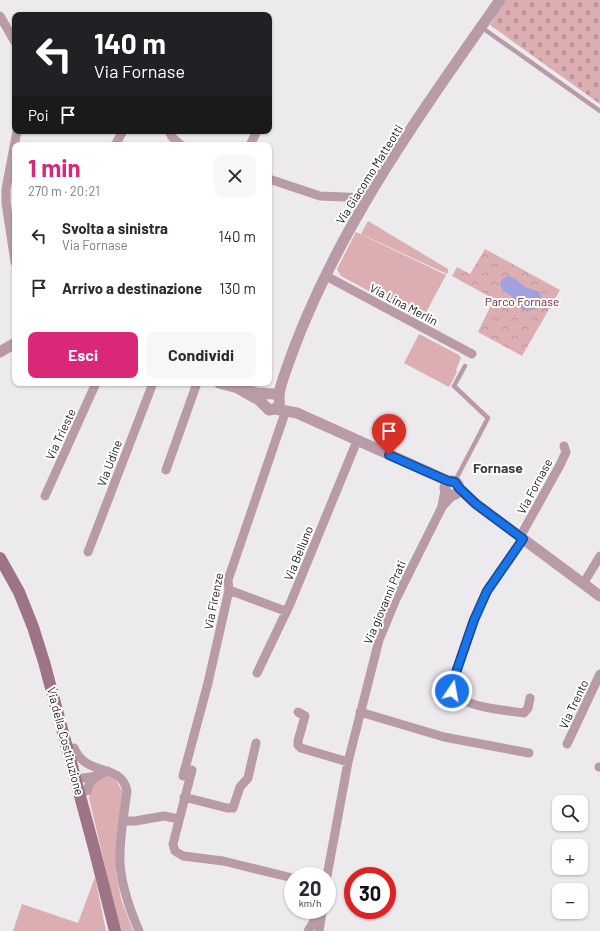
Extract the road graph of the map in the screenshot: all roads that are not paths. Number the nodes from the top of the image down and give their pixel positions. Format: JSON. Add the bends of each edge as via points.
{"nodes":[{"id":1,"x":500,"y":0,"type":"edge"},
{"id":2,"x":0,"y":16,"type":"edge"},
{"id":3,"x":481,"y":27,"type":"junction"},
{"id":4,"x":12,"y":37,"type":"edge"},
{"id":5,"x":600,"y":110,"type":"edge"},
{"id":6,"x":170,"y":134,"type":"edge"},
{"id":7,"x":178,"y":142,"type":"edge"},
{"id":8,"x":12,"y":157,"type":"edge"},
{"id":9,"x":272,"y":180,"type":"edge"},
{"id":10,"x":368,"y":198,"type":"junction"},
{"id":11,"x":12,"y":242,"type":"edge"},
{"id":12,"x":326,"y":276,"type":"junction"},
{"id":13,"x":12,"y":345,"type":"edge"},
{"id":14,"x":0,"y":352,"type":"edge"},
{"id":15,"x":472,"y":354,"type":"dead end"},
{"id":16,"x":465,"y":366,"type":"dead end"},
{"id":17,"x":95,"y":386,"type":"edge"},
{"id":18,"x":152,"y":386,"type":"edge"},
{"id":19,"x":196,"y":386,"type":"edge"},
{"id":20,"x":229,"y":386,"type":"edge"},
{"id":21,"x":274,"y":401,"type":"junction"},
{"id":22,"x":357,"y":441,"type":"junction"},
{"id":23,"x":564,"y":446,"type":"dead end"},
{"id":24,"x":166,"y":470,"type":"dead end"},
{"id":25,"x":452,"y":488,"type":"junction"},
{"id":26,"x":45,"y":496,"type":"dead end"},
{"id":27,"x":522,"y":538,"type":"junction"},
{"id":28,"x":88,"y":552,"type":"dead end"},
{"id":29,"x":600,"y":556,"type":"edge"},
{"id":30,"x":0,"y":558,"type":"edge"},
{"id":31,"x":583,"y":584,"type":"junction"},
{"id":32,"x":229,"y":590,"type":"junction"},
{"id":33,"x":600,"y":596,"type":"edge"},
{"id":34,"x":285,"y":611,"type":"junction"},
{"id":35,"x":257,"y":673,"type":"dead end"},
{"id":36,"x":600,"y":674,"type":"edge"},
{"id":37,"x":530,"y":698,"type":"dead end"},
{"id":38,"x":55,"y":703,"type":"junction"},
{"id":39,"x":298,"y":712,"type":"dead end"},
{"id":40,"x":360,"y":712,"type":"junction"},
{"id":41,"x":256,"y":743,"type":"dead end"},
{"id":42,"x":567,"y":744,"type":"dead end"},
{"id":43,"x":74,"y":748,"type":"joint"},
{"id":44,"x":529,"y":753,"type":"dead end"},
{"id":45,"x":348,"y":762,"type":"junction"},
{"id":46,"x":192,"y":770,"type":"dead end"},
{"id":47,"x":96,"y":772,"type":"junction"},
{"id":48,"x":79,"y":775,"type":"junction"},
{"id":49,"x":183,"y":776,"type":"dead end"},
{"id":50,"x":87,"y":791,"type":"joint"},
{"id":51,"x":184,"y":797,"type":"junction"},
{"id":52,"x":179,"y":819,"type":"junction"},
{"id":53,"x":123,"y":821,"type":"junction"},
{"id":54,"x":94,"y":848,"type":"junction"},
{"id":55,"x":328,"y":867,"type":"edge"},
{"id":56,"x":284,"y":876,"type":"edge"},
{"id":57,"x":315,"y":919,"type":"edge"},
{"id":58,"x":321,"y":919,"type":"edge"},
{"id":59,"x":115,"y":931,"type":"edge"},
{"id":60,"x":139,"y":931,"type":"edge"},
{"id":61,"x":308,"y":931,"type":"edge"},
{"id":62,"x":320,"y":931,"type":"edge"}],
"edges":[{"from":1,"to":3,"type":"street","name":"Via Giacomo Matteotti"},
{"from":2,"to":4,"type":"street"},
{"from":3,"to":5,"type":"lane"},
{"from":3,"to":10,"type":"street","name":"Via Giacomo Matteotti"},
{"from":6,"to":7,"type":"street"},
{"from":8,"to":11,"type":"street","via":[[6,189]]},
{"from":9,"to":10,"type":"street","via":[[320,196]]},
{"from":10,"to":12,"type":"street","name":"Via Giacomo Matteotti"},
{"from":12,"to":15,"type":"street","name":"Via Lina Merlin"},
{"from":12,"to":21,"type":"street","name":"Via Giacomo Matteotti"},
{"from":13,"to":14,"type":"street"},
{"from":16,"to":25,"type":"lane","via":[[454,386],[488,418]]},
{"from":17,"to":26,"type":"street","name":"Via Trieste"},
{"from":18,"to":28,"type":"street","name":"Via Udine"},
{"from":19,"to":24,"type":"street"},
{"from":20,"to":21,"type":"street","name":"Via Fornase"},
{"from":21,"to":22,"type":"street","name":"Via Fornase"},
{"from":21,"to":32,"type":"street","name":"Via Firenze","via":[[228,580]]},
{"from":22,"to":25,"type":"street","name":"Via Fornase","via":[[430,473]]},
{"from":22,"to":34,"type":"street","name":"Via Belluno"},
{"from":23,"to":27,"type":"street","name":"Via Fornase","via":[[566,452]]},
{"from":25,"to":27,"type":"street","name":"Via Fornase"},
{"from":25,"to":40,"type":"street","name":"Via giovanni Prati","via":[[385,625]]},
{"from":27,"to":31,"type":"street","name":"Via Fornase"},
{"from":27,"to":37,"type":"street","via":[[487,591],[474,620],[452,691],[456,697],[488,707],[524,713]]},
{"from":29,"to":31,"type":"street"},
{"from":30,"to":38,"type":"main road","name":"Via della Costituzione","via":[[19,592],[33,628]]},
{"from":31,"to":33,"type":"street","name":"Via Fornase"},
{"from":32,"to":34,"type":"street"},
{"from":32,"to":49,"type":"street","name":"Via Firenze"},
{"from":34,"to":35,"type":"street","name":"Via Belluno"},
{"from":36,"to":42,"type":"street","name":"Via Trento"},
{"from":38,"to":43,"type":"main road","via":[[63,712]]},
{"from":38,"to":48,"type":"main road","name":"Via della Costituzione"},
{"from":39,"to":45,"type":"street","via":[[305,716],[298,741],[301,748]]},
{"from":40,"to":44,"type":"street","via":[[444,737]]},
{"from":40,"to":45,"type":"street","name":"Via giovanni Prati"},
{"from":41,"to":51,"type":"street","via":[[248,778],[240,787],[233,808]]},
{"from":43,"to":47,"type":"street","via":[[81,760]]},
{"from":45,"to":55,"type":"street","name":"Via giovanni Prati"},
{"from":46,"to":51,"type":"street"},
{"from":47,"to":48,"type":"street"},
{"from":47,"to":50,"type":"street"},
{"from":47,"to":53,"type":"street","via":[[108,771],[126,785]]},
{"from":48,"to":54,"type":"main road","name":"Via della Costituzione"},
{"from":50,"to":54,"type":"main road","via":[[96,836]]},
{"from":51,"to":52,"type":"street"},
{"from":52,"to":53,"type":"street","via":[[164,816],[135,822]]},
{"from":52,"to":56,"type":"street","via":[[173,844],[179,854],[223,861]]},
{"from":53,"to":60,"type":"street","via":[[121,869]]},
{"from":54,"to":59,"type":"main road","name":"Via della Costituzione"},
{"from":57,"to":61,"type":"street"},
{"from":58,"to":62,"type":"street"}]}
